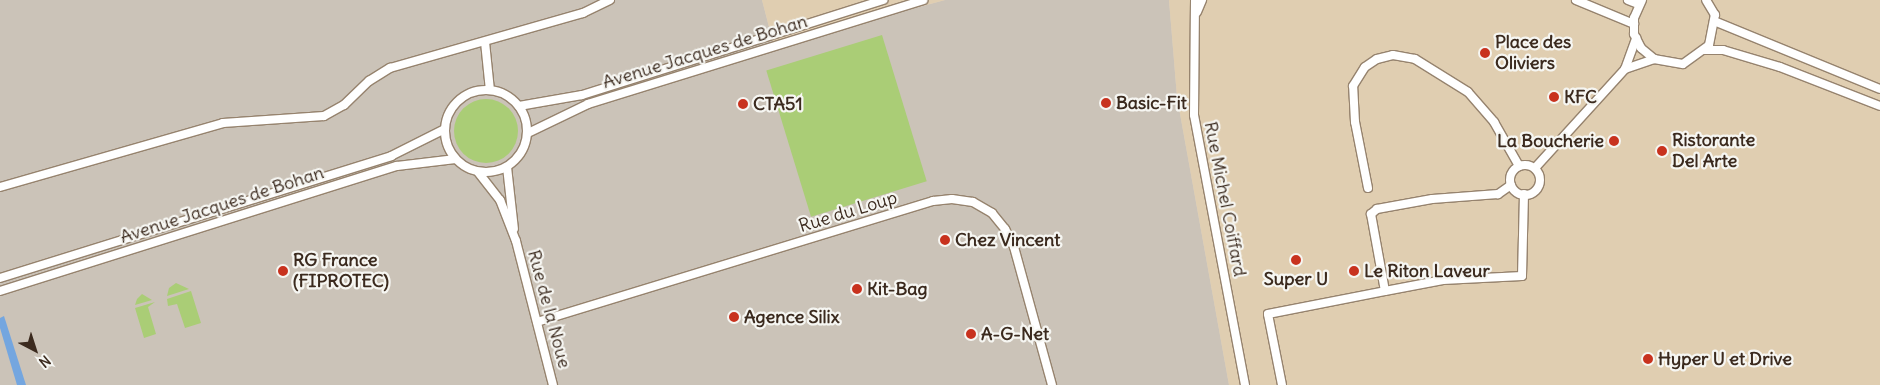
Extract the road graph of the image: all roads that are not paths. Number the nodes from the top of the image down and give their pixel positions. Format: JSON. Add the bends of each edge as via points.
{"nodes":[{"id":1,"x":610,"y":0,"type":"edge"},
{"id":2,"x":883,"y":0,"type":"edge"},
{"id":3,"x":923,"y":0,"type":"edge"},
{"id":4,"x":1195,"y":0,"type":"edge"},
{"id":5,"x":1202,"y":0,"type":"edge"},
{"id":6,"x":1576,"y":0,"type":"edge"},
{"id":7,"x":1628,"y":0,"type":"edge"},
{"id":8,"x":1706,"y":0,"type":"edge"},
{"id":9,"x":1640,"y":2,"type":"edge"},
{"id":10,"x":1195,"y":16,"type":"junction"},
{"id":11,"x":1714,"y":21,"type":"junction"},
{"id":12,"x":1634,"y":24,"type":"junction"},
{"id":13,"x":1636,"y":38,"type":"junction"},
{"id":14,"x":486,"y":42,"type":"junction"},
{"id":15,"x":1704,"y":50,"type":"junction"},
{"id":16,"x":1654,"y":59,"type":"junction"},
{"id":17,"x":1625,"y":69,"type":"junction"},
{"id":18,"x":1880,"y":89,"type":"edge"},
{"id":19,"x":490,"y":90,"type":"junction"},
{"id":20,"x":519,"y":106,"type":"junction"},
{"id":21,"x":1880,"y":106,"type":"edge"},
{"id":22,"x":445,"y":129,"type":"junction"},
{"id":23,"x":528,"y":133,"type":"junction"},
{"id":24,"x":456,"y":159,"type":"junction"},
{"id":25,"x":1519,"y":166,"type":"junction"},
{"id":26,"x":507,"y":167,"type":"junction"},
{"id":27,"x":1535,"y":168,"type":"junction"},
{"id":28,"x":478,"y":172,"type":"junction"},
{"id":29,"x":1512,"y":185,"type":"junction"},
{"id":30,"x":0,"y":188,"type":"edge"},
{"id":31,"x":1368,"y":188,"type":"dead end"},
{"id":32,"x":1524,"y":194,"type":"junction"},
{"id":33,"x":516,"y":241,"type":"junction"},
{"id":34,"x":0,"y":278,"type":"edge"},
{"id":35,"x":0,"y":291,"type":"edge"},
{"id":36,"x":1385,"y":291,"type":"junction"},
{"id":37,"x":537,"y":322,"type":"junction"},
{"id":38,"x":553,"y":385,"type":"edge"},
{"id":39,"x":1052,"y":385,"type":"edge"},
{"id":40,"x":1245,"y":385,"type":"edge"},
{"id":41,"x":1282,"y":385,"type":"edge"}],
"edges":[{"from":1,"to":14,"type":"street","via":[[583,13]]},
{"from":2,"to":20,"type":"street","name":"Avenue Jacques de Bohan","via":[[582,95]]},
{"from":3,"to":23,"type":"street","name":"Avenue Jacques de Bohan","via":[[588,104]]},
{"from":4,"to":10,"type":"street","name":"Rue Michel Coiffard"},
{"from":5,"to":10,"type":"street","name":"Rue Michel Coiffard"},
{"from":6,"to":12,"type":"street"},
{"from":7,"to":9,"type":"street"},
{"from":8,"to":11,"type":"street"},
{"from":9,"to":12,"type":"street"},
{"from":10,"to":40,"type":"street","name":"Rue Michel Coiffard","via":[[1194,115]]},
{"from":11,"to":15,"type":"street","via":[[1709,45]]},
{"from":11,"to":18,"type":"street"},
{"from":12,"to":13,"type":"street"},
{"from":13,"to":16,"type":"street"},
{"from":13,"to":17,"type":"street"},
{"from":14,"to":19,"type":"street"},
{"from":14,"to":30,"type":"street","via":[[379,74],[344,106],[324,116],[223,123]]},
{"from":15,"to":16,"type":"street","via":[[1683,64]]},
{"from":15,"to":21,"type":"street","via":[[1723,50],[1780,67]]},
{"from":16,"to":17,"type":"street"},
{"from":17,"to":27,"type":"street"},
{"from":19,"to":20,"type":"street","via":[[511,98]]},
{"from":19,"to":22,"type":"street","via":[[469,94],[459,100],[452,108]]},
{"from":20,"to":23,"type":"street"},
{"from":22,"to":24,"type":"street","via":[[448,146]]},
{"from":22,"to":34,"type":"street","name":"Avenue Jacques de Bohan","via":[[391,156]]},
{"from":23,"to":26,"type":"street","via":[[522,153]]},
{"from":24,"to":28,"type":"street"},
{"from":24,"to":35,"type":"street","name":"Avenue Jacques de Bohan","via":[[397,166]]},
{"from":25,"to":27,"type":"street"},
{"from":25,"to":29,"type":"street","via":[[1512,174]]},
{"from":25,"to":31,"type":"street","via":[[1494,122],[1468,92],[1415,59],[1393,55],[1377,59],[1365,67],[1353,86],[1355,122]]},
{"from":26,"to":28,"type":"street","via":[[493,172]]},
{"from":26,"to":33,"type":"street"},
{"from":27,"to":32,"type":"street","via":[[1539,185],[1530,194]]},
{"from":28,"to":33,"type":"street","via":[[500,200]]},
{"from":29,"to":32,"type":"street"},
{"from":29,"to":36,"type":"street","via":[[1498,194],[1432,199],[1377,209],[1371,214]]},
{"from":32,"to":36,"type":"street","via":[[1522,276],[1443,280]]},
{"from":33,"to":37,"type":"street","name":"Rue de la Noue"},
{"from":36,"to":41,"type":"street","via":[[1268,314]]},
{"from":37,"to":38,"type":"street","name":"Rue de la Noue"},
{"from":37,"to":39,"type":"street","name":"Rue du Loup","via":[[933,202],[952,199],[973,202],[992,214],[1004,228],[1014,247]]}]}
